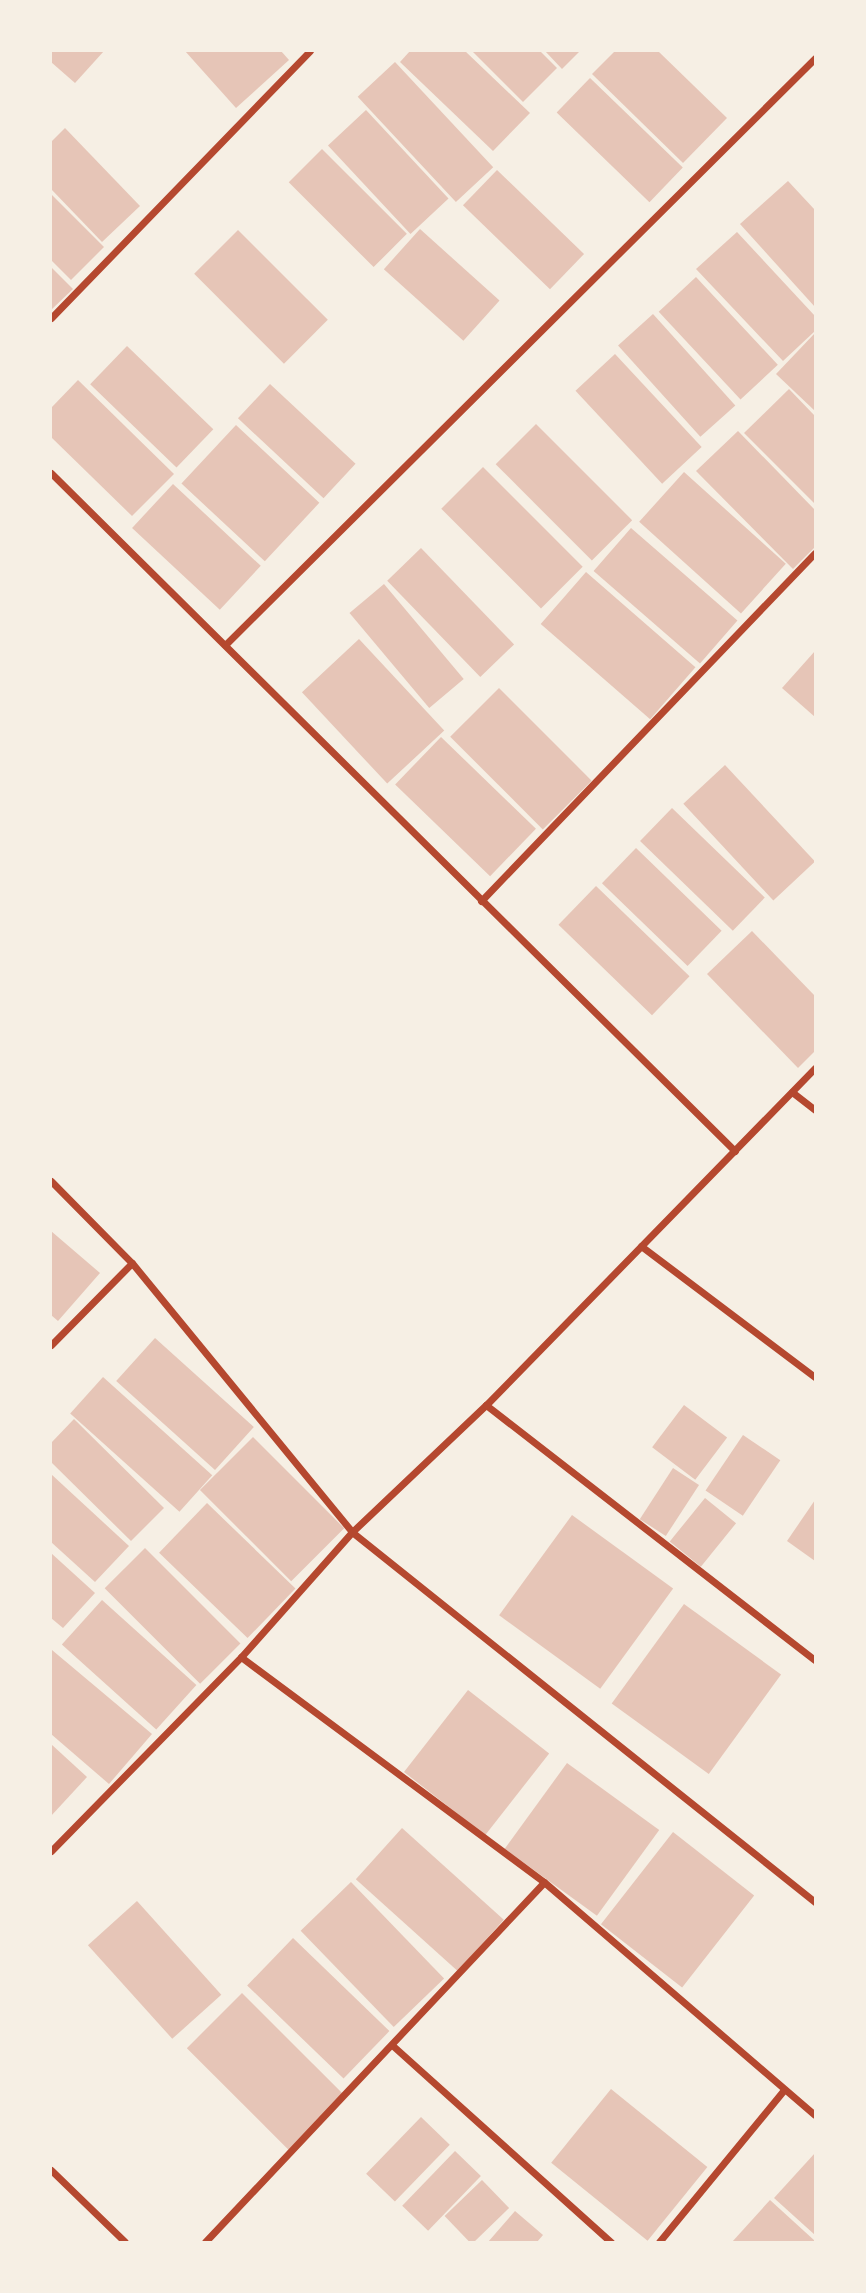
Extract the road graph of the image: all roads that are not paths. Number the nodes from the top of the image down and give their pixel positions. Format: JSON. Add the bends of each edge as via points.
{"nodes":[{"id":1,"x":310,"y":51,"type":"edge"},
{"id":2,"x":815,"y":58,"type":"edge"},
{"id":3,"x":51,"y":318,"type":"edge"},
{"id":4,"x":51,"y":473,"type":"edge"},
{"id":5,"x":815,"y":552,"type":"edge"},
{"id":6,"x":225,"y":645,"type":"junction"},
{"id":7,"x":481,"y":901,"type":"junction"},
{"id":8,"x":815,"y":1068,"type":"edge"},
{"id":9,"x":792,"y":1092,"type":"junction"},
{"id":10,"x":815,"y":1110,"type":"edge"},
{"id":11,"x":734,"y":1151,"type":"junction"},
{"id":12,"x":51,"y":1181,"type":"edge"},
{"id":13,"x":641,"y":1246,"type":"junction"},
{"id":14,"x":132,"y":1263,"type":"junction"},
{"id":15,"x":51,"y":1345,"type":"edge"},
{"id":16,"x":815,"y":1377,"type":"edge"},
{"id":17,"x":486,"y":1405,"type":"junction"},
{"id":18,"x":352,"y":1532,"type":"junction"},
{"id":19,"x":241,"y":1657,"type":"junction"},
{"id":20,"x":815,"y":1660,"type":"edge"},
{"id":21,"x":51,"y":1851,"type":"edge"},
{"id":22,"x":544,"y":1882,"type":"junction"},
{"id":23,"x":815,"y":1902,"type":"edge"},
{"id":24,"x":392,"y":2045,"type":"junction"},
{"id":25,"x":784,"y":2090,"type":"junction"},
{"id":26,"x":815,"y":2115,"type":"edge"},
{"id":27,"x":51,"y":2169,"type":"edge"},
{"id":28,"x":125,"y":2242,"type":"edge"},
{"id":29,"x":205,"y":2242,"type":"edge"},
{"id":30,"x":611,"y":2242,"type":"edge"},
{"id":31,"x":659,"y":2242,"type":"edge"}],
"edges":[{"from":1,"to":3,"type":"street"},
{"from":2,"to":6,"type":"street"},
{"from":4,"to":6,"type":"street"},
{"from":5,"to":7,"type":"street"},
{"from":6,"to":7,"type":"street"},
{"from":7,"to":11,"type":"street"},
{"from":8,"to":9,"type":"street"},
{"from":9,"to":10,"type":"street"},
{"from":9,"to":11,"type":"street"},
{"from":11,"to":13,"type":"street"},
{"from":12,"to":14,"type":"street"},
{"from":13,"to":16,"type":"street"},
{"from":13,"to":17,"type":"street"},
{"from":14,"to":15,"type":"street"},
{"from":14,"to":18,"type":"street"},
{"from":17,"to":18,"type":"street"},
{"from":17,"to":20,"type":"street"},
{"from":18,"to":19,"type":"street"},
{"from":18,"to":23,"type":"street"},
{"from":19,"to":21,"type":"street"},
{"from":19,"to":22,"type":"street"},
{"from":22,"to":24,"type":"street"},
{"from":22,"to":25,"type":"street"},
{"from":24,"to":29,"type":"street"},
{"from":24,"to":30,"type":"street"},
{"from":25,"to":26,"type":"street"},
{"from":25,"to":31,"type":"street"},
{"from":27,"to":28,"type":"street"}]}
